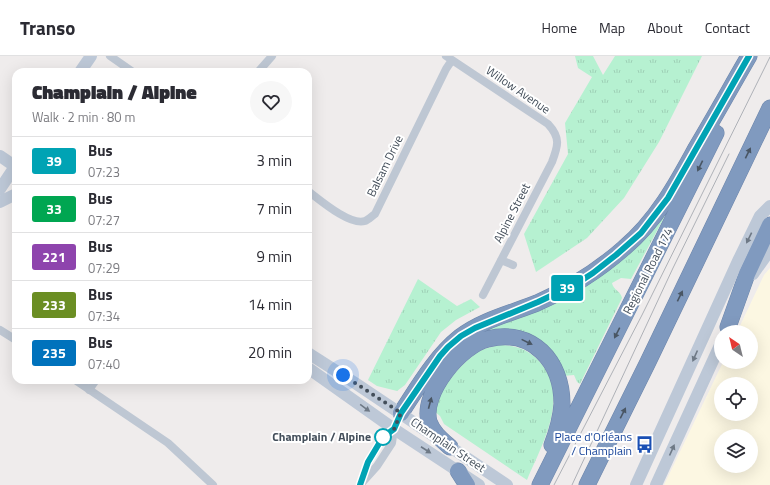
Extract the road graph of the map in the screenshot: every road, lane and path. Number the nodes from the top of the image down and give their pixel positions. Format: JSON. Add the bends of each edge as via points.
{"nodes":[{"id":1,"x":91,"y":56,"type":"edge"},
{"id":2,"x":110,"y":56,"type":"edge"},
{"id":3,"x":272,"y":56,"type":"edge"},
{"id":4,"x":749,"y":56,"type":"edge"},
{"id":5,"x":754,"y":56,"type":"edge"},
{"id":6,"x":449,"y":58,"type":"edge"},
{"id":7,"x":83,"y":68,"type":"edge"},
{"id":8,"x":127,"y":68,"type":"edge"},
{"id":9,"x":262,"y":68,"type":"edge"},
{"id":10,"x":770,"y":108,"type":"edge"},
{"id":11,"x":0,"y":156,"type":"edge"},
{"id":12,"x":12,"y":164,"type":"edge"},
{"id":13,"x":12,"y":172,"type":"edge"},
{"id":14,"x":544,"y":176,"type":"joint"},
{"id":15,"x":0,"y":189,"type":"edge"},
{"id":16,"x":312,"y":194,"type":"edge"},
{"id":17,"x":12,"y":196,"type":"edge"},
{"id":18,"x":0,"y":202,"type":"edge"},
{"id":19,"x":770,"y":206,"type":"edge"},
{"id":20,"x":770,"y":225,"type":"edge"},
{"id":21,"x":770,"y":250,"type":"edge"},
{"id":22,"x":501,"y":260,"type":"junction"},
{"id":23,"x":513,"y":265,"type":"dead end"},
{"id":24,"x":483,"y":295,"type":"dead end"},
{"id":25,"x":728,"y":325,"type":"edge"},
{"id":26,"x":729,"y":325,"type":"edge"},
{"id":27,"x":0,"y":330,"type":"edge"},
{"id":28,"x":12,"y":338,"type":"edge"},
{"id":29,"x":312,"y":356,"type":"edge"},
{"id":30,"x":714,"y":358,"type":"edge"},
{"id":31,"x":312,"y":371,"type":"edge"},
{"id":32,"x":81,"y":384,"type":"edge"},
{"id":33,"x":93,"y":384,"type":"edge"},
{"id":34,"x":89,"y":390,"type":"junction"},
{"id":35,"x":401,"y":413,"type":"junction"},
{"id":36,"x":394,"y":429,"type":"junction"},
{"id":37,"x":657,"y":438,"type":"junction"},
{"id":38,"x":450,"y":447,"type":"junction"},
{"id":39,"x":458,"y":472,"type":"junction"},
{"id":40,"x":361,"y":483,"type":"edge"},
{"id":41,"x":213,"y":485,"type":"edge"},
{"id":42,"x":467,"y":485,"type":"edge"},
{"id":43,"x":479,"y":485,"type":"edge"},
{"id":44,"x":506,"y":485,"type":"edge"},
{"id":45,"x":534,"y":485,"type":"edge"},
{"id":46,"x":540,"y":485,"type":"edge"},
{"id":47,"x":586,"y":485,"type":"edge"},
{"id":48,"x":630,"y":485,"type":"edge"},
{"id":49,"x":636,"y":485,"type":"edge"},
{"id":50,"x":656,"y":485,"type":"edge"}],
"edges":[{"from":1,"to":7,"type":"main road"},
{"from":2,"to":8,"type":"street"},
{"from":3,"to":9,"type":"street"},
{"from":4,"to":35,"type":"highway","via":[[668,198],[641,233],[614,257],[576,284],[461,336],[440,356]]},
{"from":5,"to":46,"type":"highway","name":"Regional Road 174","one_way":true},
{"from":6,"to":14,"type":"street","name":"Willow Avenue","via":[[554,130],[558,146]]},
{"from":6,"to":16,"type":"street","name":"Balsam Drive","via":[[446,69],[375,214],[365,221],[347,219]]},
{"from":47,"to":10,"type":"highway","one_way":true},
{"from":11,"to":12,"type":"main road"},
{"from":13,"to":15,"type":"main road"},
{"from":14,"to":22,"type":"street","name":"Alpine Street"},
{"from":17,"to":18,"type":"main road"},
{"from":19,"to":37,"type":"main road","one_way":true,"via":[[760,216],[741,254]]},
{"from":20,"to":25,"type":"highway","via":[[747,274]]},
{"from":21,"to":26,"type":"main road","via":[[750,279]]},
{"from":22,"to":23,"type":"street","name":"Alpine Street"},
{"from":22,"to":24,"type":"street","name":"Alpine Street"},
{"from":27,"to":28,"type":"street"},
{"from":29,"to":35,"type":"main road","name":"Champlain Street"},
{"from":50,"to":30,"type":"main road","one_way":true},
{"from":31,"to":36,"type":"main road","name":"Champlain Street","one_way":true},
{"from":32,"to":34,"type":"street"},
{"from":33,"to":34,"type":"street"},
{"from":34,"to":41,"type":"street","via":[[172,446]]},
{"from":35,"to":36,"type":"street"},
{"from":35,"to":38,"type":"main road","name":"Champlain Street"},
{"from":36,"to":39,"type":"main road","name":"Champlain Street","one_way":true},
{"from":36,"to":40,"type":"street","via":[[383,437],[371,457]]},
{"from":37,"to":48,"type":"main road"},
{"from":37,"to":49,"type":"main road"},
{"from":38,"to":44,"type":"main road","name":"Champlain Street"},
{"from":38,"to":45,"type":"highway","one_way":true,"via":[[432,429],[428,415],[431,397],[441,379],[458,357],[477,343],[500,337],[522,339],[540,350],[552,364],[561,395],[560,418],[556,432]]},
{"from":39,"to":42,"type":"highway"},
{"from":39,"to":43,"type":"main road","name":"Champlain Street"}]}
